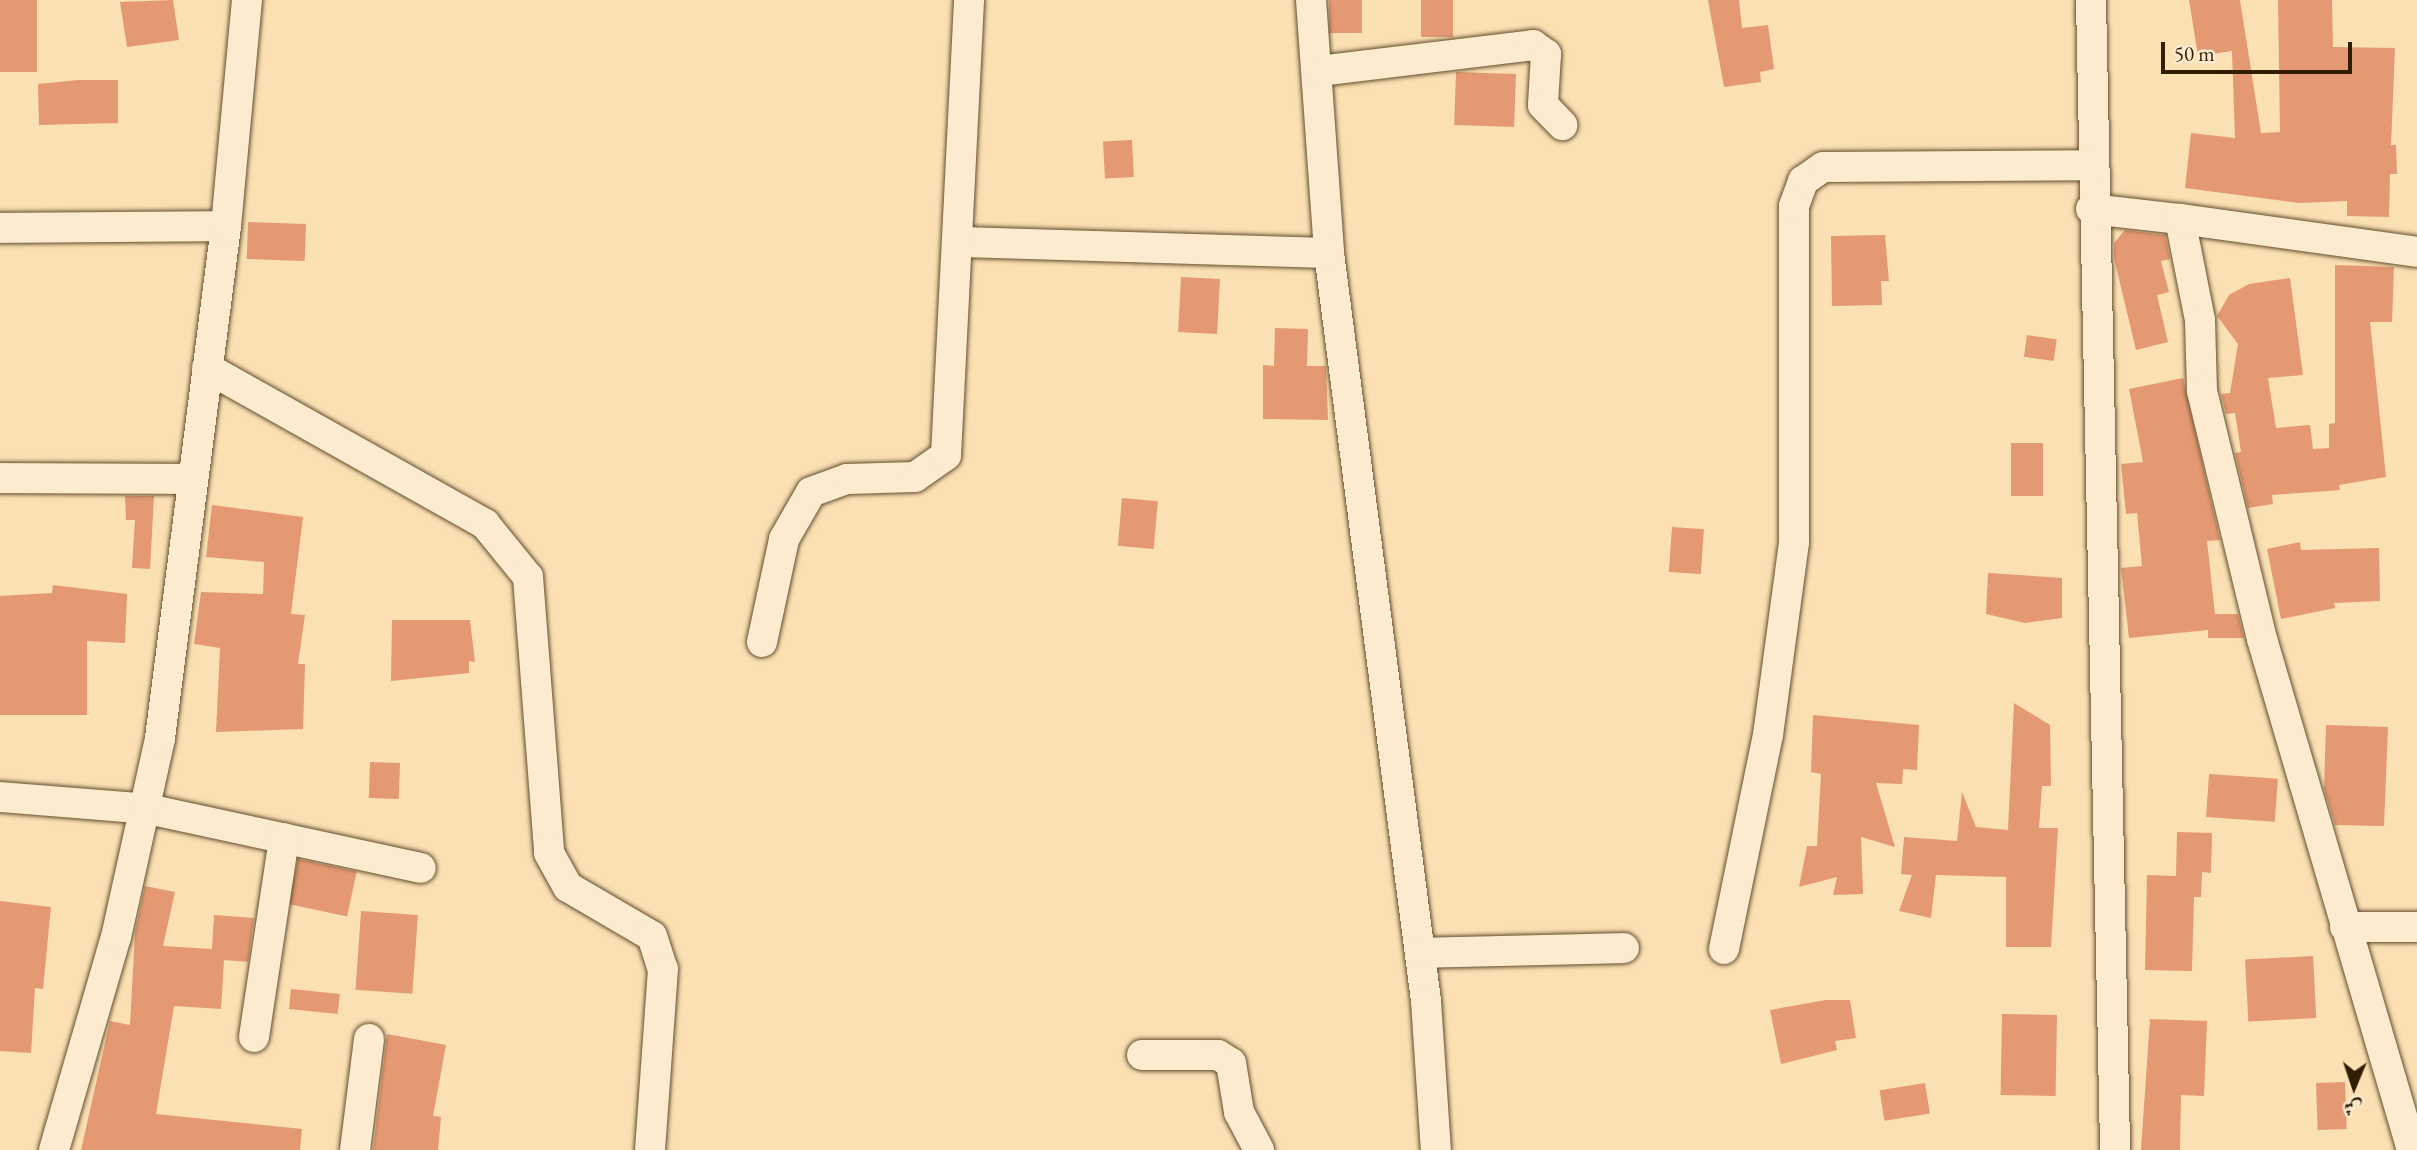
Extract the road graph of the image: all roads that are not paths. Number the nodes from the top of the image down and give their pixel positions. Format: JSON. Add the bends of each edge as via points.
{"nodes":[{"id":1,"x":247,"y":0,"type":"edge"},
{"id":2,"x":969,"y":0,"type":"edge"},
{"id":3,"x":1311,"y":0,"type":"edge"},
{"id":4,"x":2091,"y":0,"type":"edge"},
{"id":5,"x":1319,"y":71,"type":"junction"},
{"id":6,"x":1562,"y":125,"type":"dead end"},
{"id":7,"x":2090,"y":165,"type":"junction"},
{"id":8,"x":2091,"y":209,"type":"junction"},
{"id":9,"x":2180,"y":219,"type":"junction"},
{"id":10,"x":226,"y":226,"type":"junction"},
{"id":11,"x":0,"y":228,"type":"edge"},
{"id":12,"x":960,"y":242,"type":"junction"},
{"id":13,"x":2417,"y":252,"type":"edge"},
{"id":14,"x":1329,"y":253,"type":"junction"},
{"id":15,"x":207,"y":368,"type":"junction"},
{"id":16,"x":0,"y":478,"type":"edge"},
{"id":17,"x":190,"y":480,"type":"junction"},
{"id":18,"x":762,"y":642,"type":"dead end"},
{"id":19,"x":0,"y":797,"type":"edge"},
{"id":20,"x":148,"y":810,"type":"junction"},
{"id":21,"x":284,"y":838,"type":"junction"},
{"id":22,"x":421,"y":868,"type":"dead end"},
{"id":23,"x":2345,"y":927,"type":"junction"},
{"id":24,"x":2417,"y":927,"type":"edge"},
{"id":25,"x":1624,"y":948,"type":"dead end"},
{"id":26,"x":1724,"y":949,"type":"dead end"},
{"id":27,"x":1420,"y":953,"type":"junction"},
{"id":28,"x":254,"y":1037,"type":"dead end"},
{"id":29,"x":369,"y":1039,"type":"dead end"},
{"id":30,"x":1142,"y":1055,"type":"dead end"},
{"id":31,"x":54,"y":1150,"type":"edge"},
{"id":32,"x":355,"y":1150,"type":"edge"},
{"id":33,"x":650,"y":1150,"type":"edge"},
{"id":34,"x":1259,"y":1150,"type":"edge"},
{"id":35,"x":1436,"y":1150,"type":"edge"},
{"id":36,"x":2115,"y":1150,"type":"edge"},
{"id":37,"x":2412,"y":1150,"type":"edge"}],
"edges":[{"from":1,"to":10,"type":"street"},
{"from":2,"to":12,"type":"street"},
{"from":3,"to":5,"type":"street"},
{"from":4,"to":7,"type":"street"},
{"from":5,"to":6,"type":"street","via":[[1533,45],[1546,54],[1543,105]]},
{"from":5,"to":14,"type":"street"},
{"from":7,"to":8,"type":"street"},
{"from":7,"to":26,"type":"street","via":[[1823,167],[1803,181],[1794,206],[1794,542],[1768,735]]},
{"from":8,"to":9,"type":"street"},
{"from":8,"to":36,"type":"street"},
{"from":9,"to":13,"type":"street"},
{"from":9,"to":23,"type":"street","via":[[2200,320],[2202,391],[2262,639]]},
{"from":10,"to":11,"type":"street"},
{"from":10,"to":15,"type":"street"},
{"from":12,"to":14,"type":"street"},
{"from":12,"to":18,"type":"street","via":[[946,455],[915,477],[846,480],[811,492],[785,539]]},
{"from":14,"to":27,"type":"street"},
{"from":15,"to":17,"type":"street"},
{"from":15,"to":33,"type":"street","via":[[485,524],[528,577],[549,853],[568,887],[652,936],[663,969]]},
{"from":16,"to":17,"type":"street"},
{"from":17,"to":20,"type":"street"},
{"from":19,"to":20,"type":"street"},
{"from":20,"to":21,"type":"street"},
{"from":20,"to":31,"type":"street"},
{"from":21,"to":22,"type":"street"},
{"from":21,"to":28,"type":"street"},
{"from":23,"to":24,"type":"street"},
{"from":23,"to":37,"type":"street"},
{"from":25,"to":27,"type":"street"},
{"from":27,"to":35,"type":"street"},
{"from":29,"to":32,"type":"street"},
{"from":30,"to":34,"type":"street","via":[[1218,1055],[1231,1063],[1239,1112]]}]}
